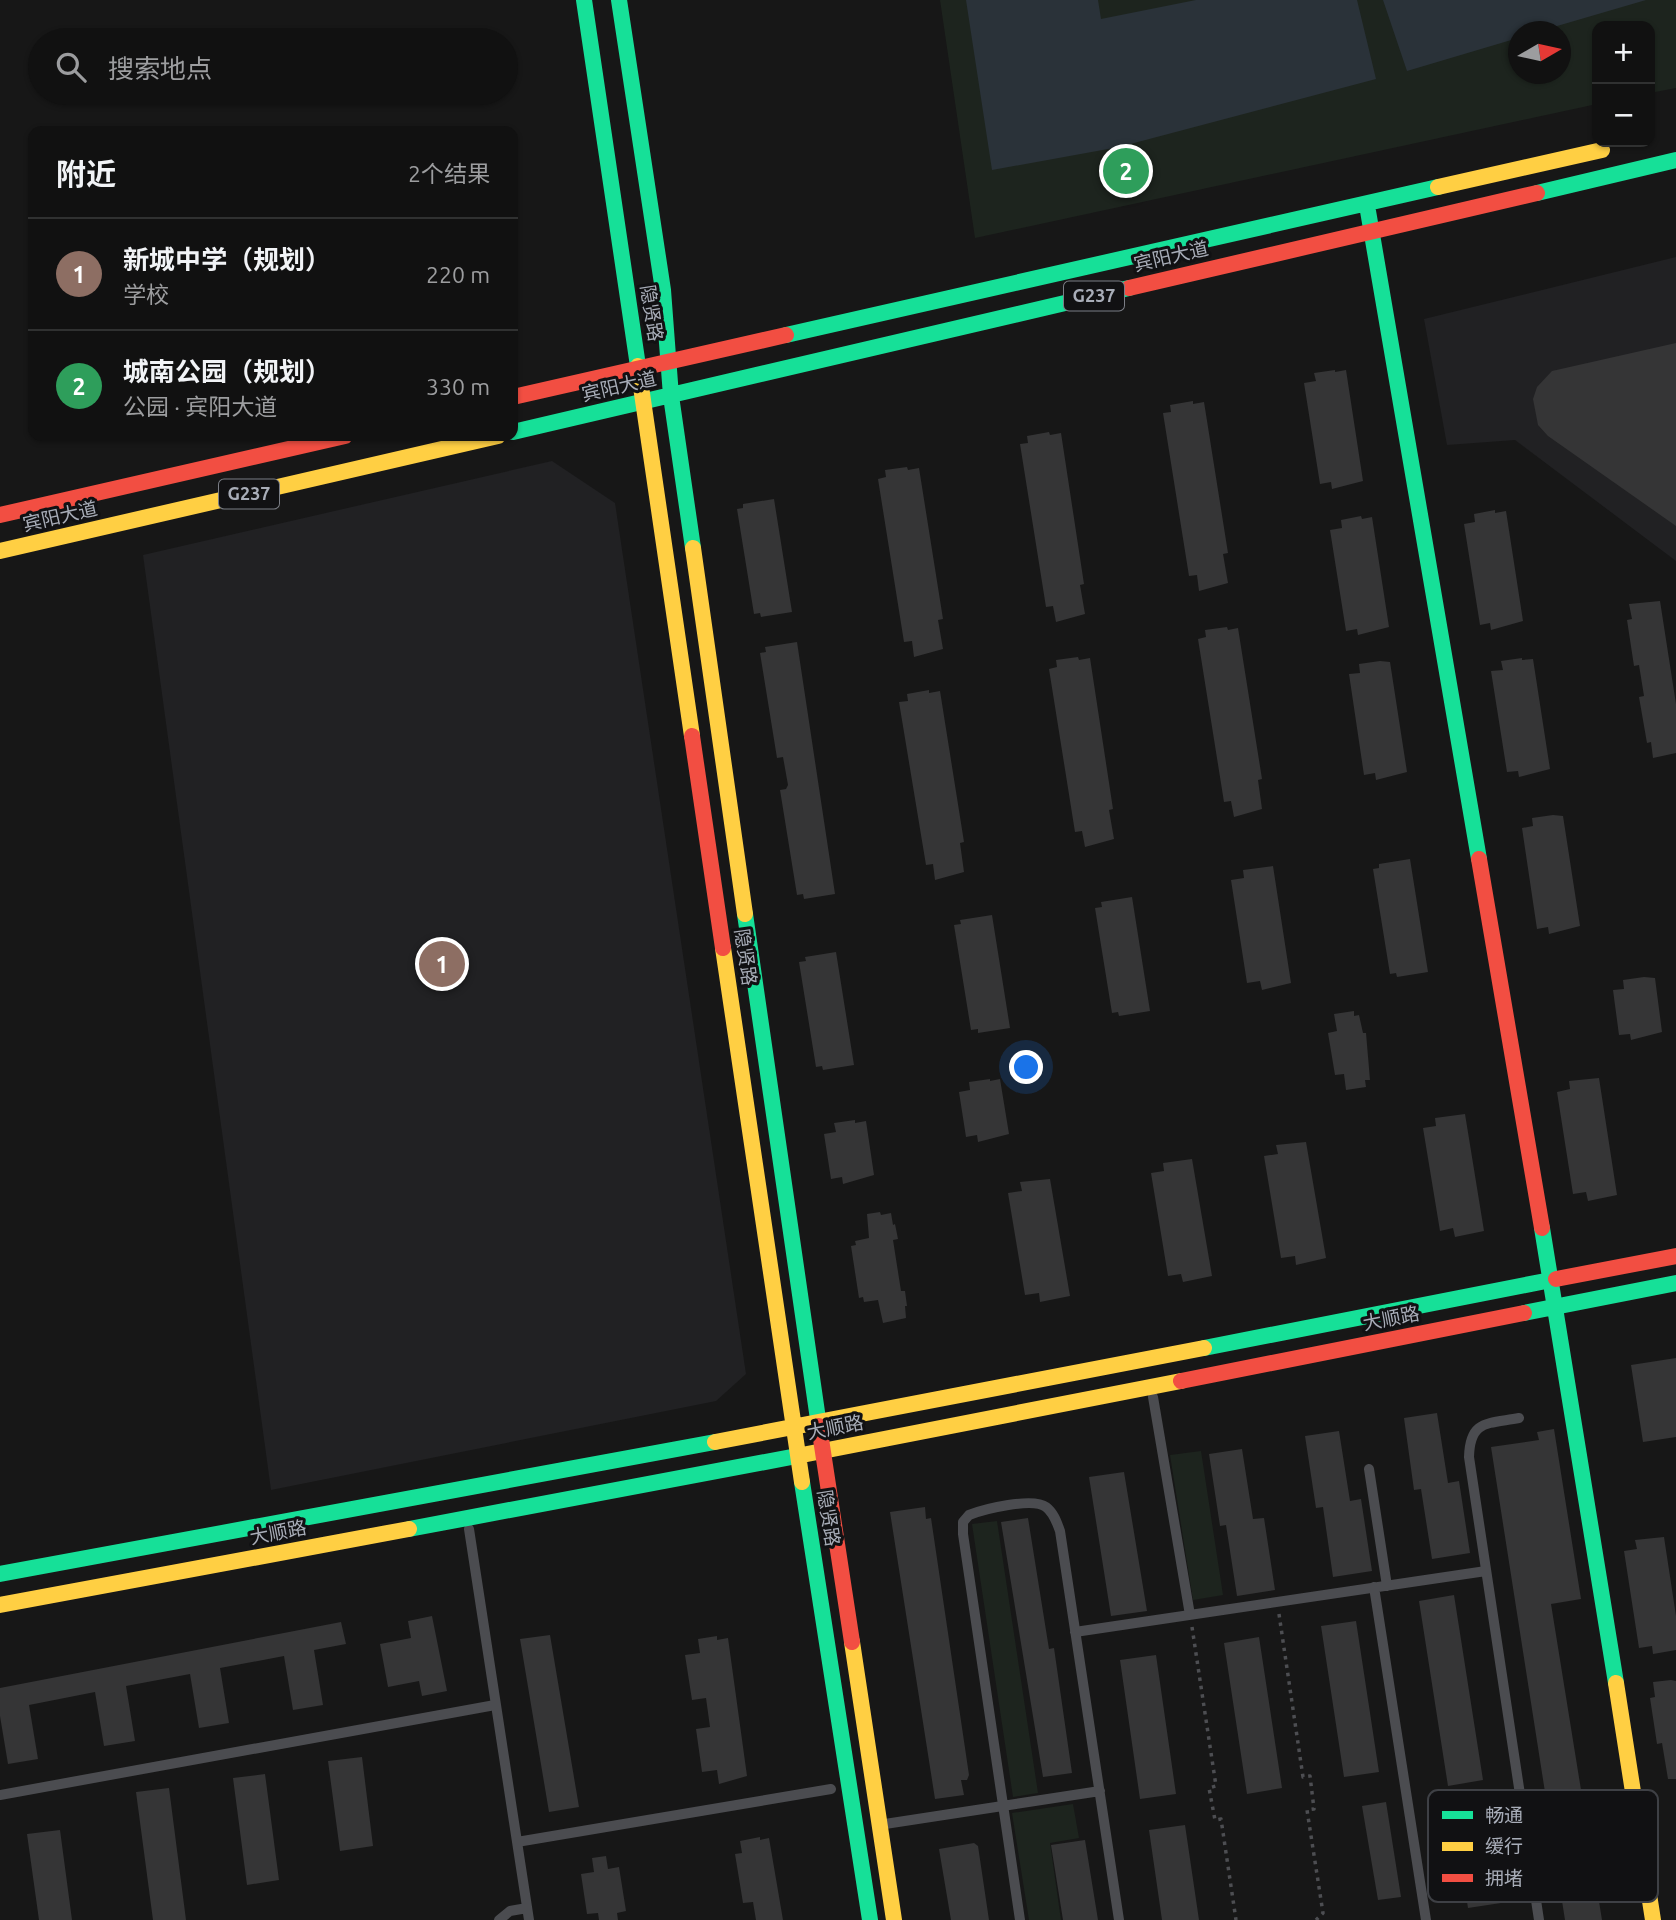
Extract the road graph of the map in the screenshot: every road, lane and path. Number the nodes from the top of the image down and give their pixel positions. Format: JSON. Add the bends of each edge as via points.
{"nodes":[{"id":1,"x":584,"y":0,"type":"edge"},
{"id":2,"x":619,"y":0,"type":"edge"},
{"id":3,"x":1616,"y":147,"type":"edge"},
{"id":4,"x":1676,"y":160,"type":"edge"},
{"id":5,"x":1367,"y":203,"type":"junction"},
{"id":6,"x":1372,"y":231,"type":"junction"},
{"id":7,"x":667,"y":362,"type":"junction"},
{"id":8,"x":639,"y":368,"type":"junction"},
{"id":9,"x":518,"y":396,"type":"edge"},
{"id":10,"x":671,"y":396,"type":"junction"},
{"id":11,"x":645,"y":402,"type":"junction"},
{"id":12,"x":518,"y":431,"type":"edge"},
{"id":13,"x":323,"y":441,"type":"edge"},
{"id":14,"x":476,"y":441,"type":"edge"},
{"id":15,"x":0,"y":515,"type":"edge"},
{"id":16,"x":0,"y":551,"type":"edge"},
{"id":17,"x":1676,"y":1256,"type":"edge"},
{"id":18,"x":1552,"y":1280,"type":"junction"},
{"id":19,"x":1676,"y":1283,"type":"edge"},
{"id":20,"x":1556,"y":1307,"type":"junction"},
{"id":21,"x":1153,"y":1397,"type":"dead end"},
{"id":22,"x":1518,"y":1418,"type":"dead end"},
{"id":23,"x":818,"y":1422,"type":"junction"},
{"id":24,"x":793,"y":1427,"type":"junction"},
{"id":25,"x":822,"y":1451,"type":"junction"},
{"id":26,"x":798,"y":1456,"type":"junction"},
{"id":27,"x":1369,"y":1469,"type":"dead end"},
{"id":28,"x":469,"y":1529,"type":"dead end"},
{"id":29,"x":1486,"y":1571,"type":"junction"},
{"id":30,"x":0,"y":1574,"type":"edge"},
{"id":31,"x":1387,"y":1586,"type":"junction"},
{"id":32,"x":1374,"y":1587,"type":"junction"},
{"id":33,"x":1277,"y":1602,"type":"junction"},
{"id":34,"x":0,"y":1605,"type":"edge"},
{"id":35,"x":1190,"y":1615,"type":"junction"},
{"id":36,"x":1076,"y":1632,"type":"junction"},
{"id":37,"x":495,"y":1705,"type":"dead end"},
{"id":38,"x":831,"y":1789,"type":"dead end"},
{"id":39,"x":1519,"y":1790,"type":"edge"},
{"id":40,"x":1632,"y":1790,"type":"edge"},
{"id":41,"x":1100,"y":1791,"type":"junction"},
{"id":42,"x":0,"y":1795,"type":"edge"},
{"id":43,"x":885,"y":1824,"type":"dead end"},
{"id":44,"x":517,"y":1842,"type":"junction"},
{"id":45,"x":1536,"y":1902,"type":"edge"},
{"id":46,"x":1650,"y":1902,"type":"edge"},
{"id":47,"x":527,"y":1908,"type":"junction"},
{"id":48,"x":499,"y":1920,"type":"edge"},
{"id":49,"x":529,"y":1920,"type":"edge"},
{"id":50,"x":870,"y":1920,"type":"edge"},
{"id":51,"x":894,"y":1920,"type":"edge"},
{"id":52,"x":1020,"y":1920,"type":"edge"},
{"id":53,"x":1118,"y":1920,"type":"edge"},
{"id":54,"x":1236,"y":1920,"type":"edge"},
{"id":55,"x":1316,"y":1920,"type":"edge"},
{"id":56,"x":1426,"y":1920,"type":"edge"},
{"id":57,"x":1539,"y":1920,"type":"edge"},
{"id":58,"x":1653,"y":1920,"type":"edge"}],
"edges":[{"from":1,"to":8,"type":"main road","name":"隐贤路"},
{"from":2,"to":7,"type":"main road","name":"隐贤路","via":[[663,290]]},
{"from":3,"to":5,"type":"main road","name":"宾阳大道","number":"G237"},
{"from":4,"to":6,"type":"main road","name":"宾阳大道","number":"G237"},
{"from":5,"to":6,"type":"main road"},
{"from":5,"to":7,"type":"main road","name":"宾阳大道","number":"G237"},
{"from":6,"to":10,"type":"main road","name":"宾阳大道","number":"G237"},
{"from":6,"to":18,"type":"main road"},
{"from":7,"to":8,"type":"main road","name":"宾阳大道","number":"G237"},
{"from":7,"to":10,"type":"main road","name":"隐贤路"},
{"from":8,"to":9,"type":"main road","name":"宾阳大道","number":"G237"},
{"from":8,"to":11,"type":"main road","name":"隐贤路"},
{"from":10,"to":11,"type":"main road","name":"宾阳大道","number":"G237"},
{"from":10,"to":23,"type":"main road","name":"隐贤路"},
{"from":11,"to":12,"type":"main road","name":"宾阳大道","number":"G237"},
{"from":11,"to":24,"type":"main road","name":"隐贤路"},
{"from":13,"to":15,"type":"main road","name":"宾阳大道","number":"G237"},
{"from":14,"to":16,"type":"main road","name":"宾阳大道","number":"G237"},
{"from":17,"to":18,"type":"main road","name":"大顺路"},
{"from":18,"to":20,"type":"main road"},
{"from":18,"to":23,"type":"main road","name":"大顺路"},
{"from":19,"to":20,"type":"main road","name":"大顺路"},
{"from":20,"to":25,"type":"main road","name":"大顺路"},
{"from":20,"to":40,"type":"main road"},
{"from":21,"to":35,"type":"lane"},
{"from":22,"to":29,"type":"lane","via":[[1480,1425],[1470,1437]]},
{"from":23,"to":24,"type":"main road","name":"大顺路"},
{"from":23,"to":25,"type":"main road","name":"隐贤路"},
{"from":24,"to":26,"type":"main road","name":"隐贤路"},
{"from":24,"to":30,"type":"main road","name":"大顺路"},
{"from":25,"to":26,"type":"main road","name":"大顺路"},
{"from":25,"to":51,"type":"main road","name":"隐贤路"},
{"from":26,"to":34,"type":"main road","name":"大顺路"},
{"from":26,"to":50,"type":"main road","name":"隐贤路"},
{"from":27,"to":31,"type":"lane"},
{"from":28,"to":44,"type":"lane"},
{"from":29,"to":31,"type":"lane"},
{"from":29,"to":39,"type":"lane"},
{"from":31,"to":32,"type":"lane"},
{"from":32,"to":33,"type":"lane"},
{"from":32,"to":56,"type":"lane"},
{"from":33,"to":35,"type":"lane"},
{"from":33,"to":55,"type":"path","via":[[1303,1777],[1310,1776],[1314,1809],[1307,1810],[1322,1913]]},
{"from":35,"to":36,"type":"lane"},
{"from":35,"to":54,"type":"path","via":[[1216,1786],[1209,1788],[1214,1820],[1221,1819]]},
{"from":36,"to":41,"type":"lane"},
{"from":36,"to":52,"type":"lane","via":[[1060,1531],[1048,1508],[1025,1503],[969,1515],[963,1522],[963,1534]]},
{"from":37,"to":42,"type":"lane"},
{"from":38,"to":44,"type":"lane"},
{"from":41,"to":43,"type":"lane"},
{"from":41,"to":53,"type":"lane"},
{"from":44,"to":47,"type":"lane"},
{"from":45,"to":57,"type":"lane"},
{"from":46,"to":58,"type":"main road"},
{"from":47,"to":48,"type":"lane","via":[[510,1911]]},
{"from":47,"to":49,"type":"lane"}]}
